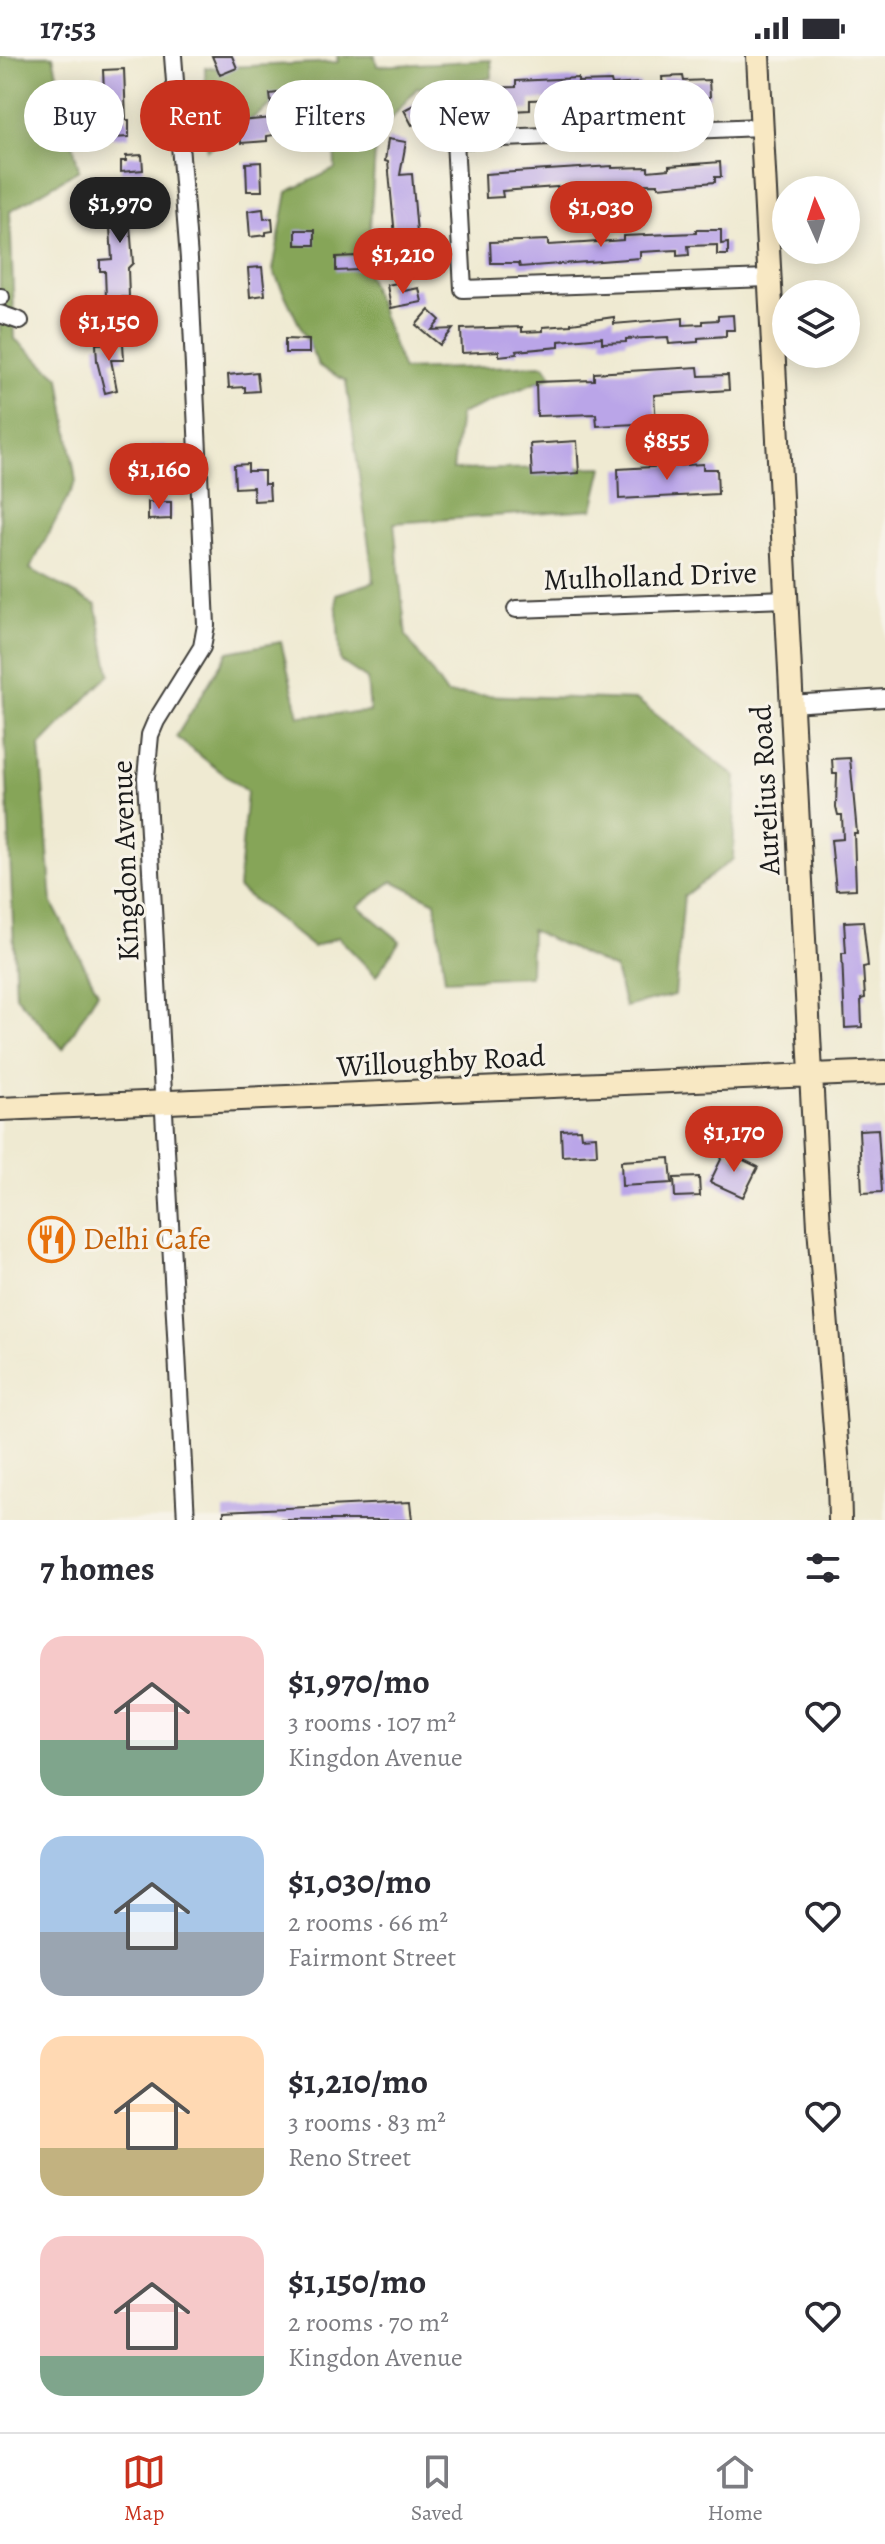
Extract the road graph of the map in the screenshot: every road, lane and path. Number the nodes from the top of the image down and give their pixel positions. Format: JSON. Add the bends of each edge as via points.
{"nodes":[{"id":1,"x":173,"y":56,"type":"edge"},
{"id":2,"x":758,"y":56,"type":"edge"},
{"id":3,"x":760,"y":127,"type":"junction"},
{"id":4,"x":768,"y":278,"type":"junction"},
{"id":5,"x":0,"y":303,"type":"edge"},
{"id":6,"x":20,"y":321,"type":"dead end"},
{"id":7,"x":786,"y":599,"type":"junction"},
{"id":8,"x":516,"y":609,"type":"dead end"},
{"id":9,"x":885,"y":698,"type":"edge"},
{"id":10,"x":790,"y":704,"type":"junction"},
{"id":11,"x":885,"y":1072,"type":"edge"},
{"id":12,"x":812,"y":1076,"type":"junction"},
{"id":13,"x":165,"y":1104,"type":"junction"},
{"id":14,"x":0,"y":1109,"type":"edge"},
{"id":15,"x":186,"y":1520,"type":"edge"},
{"id":16,"x":840,"y":1520,"type":"edge"}],
"edges":[{"from":1,"to":13,"type":"street","name":"Kingdon Avenue","via":[[189,259],[206,625],[198,655],[150,735],[146,778]]},
{"from":2,"to":3,"type":"street","name":"Aurelius Road"},
{"from":3,"to":4,"type":"street","name":"Aurelius Road"},
{"from":3,"to":4,"type":"street","via":[[455,140],[463,289]]},
{"from":4,"to":7,"type":"street","name":"Aurelius Road"},
{"from":5,"to":6,"type":"street"},
{"from":7,"to":8,"type":"street","name":"Mulholland Drive"},
{"from":7,"to":10,"type":"street","name":"Aurelius Road"},
{"from":9,"to":10,"type":"street"},
{"from":10,"to":12,"type":"street","name":"Aurelius Road"},
{"from":11,"to":12,"type":"street","name":"Willoughby Road"},
{"from":12,"to":13,"type":"street","name":"Willoughby Road"},
{"from":12,"to":16,"type":"street","name":"Aurelius Road"},
{"from":13,"to":14,"type":"street","name":"Willoughby Road"},
{"from":13,"to":15,"type":"street","name":"Kingdon Avenue"}]}
